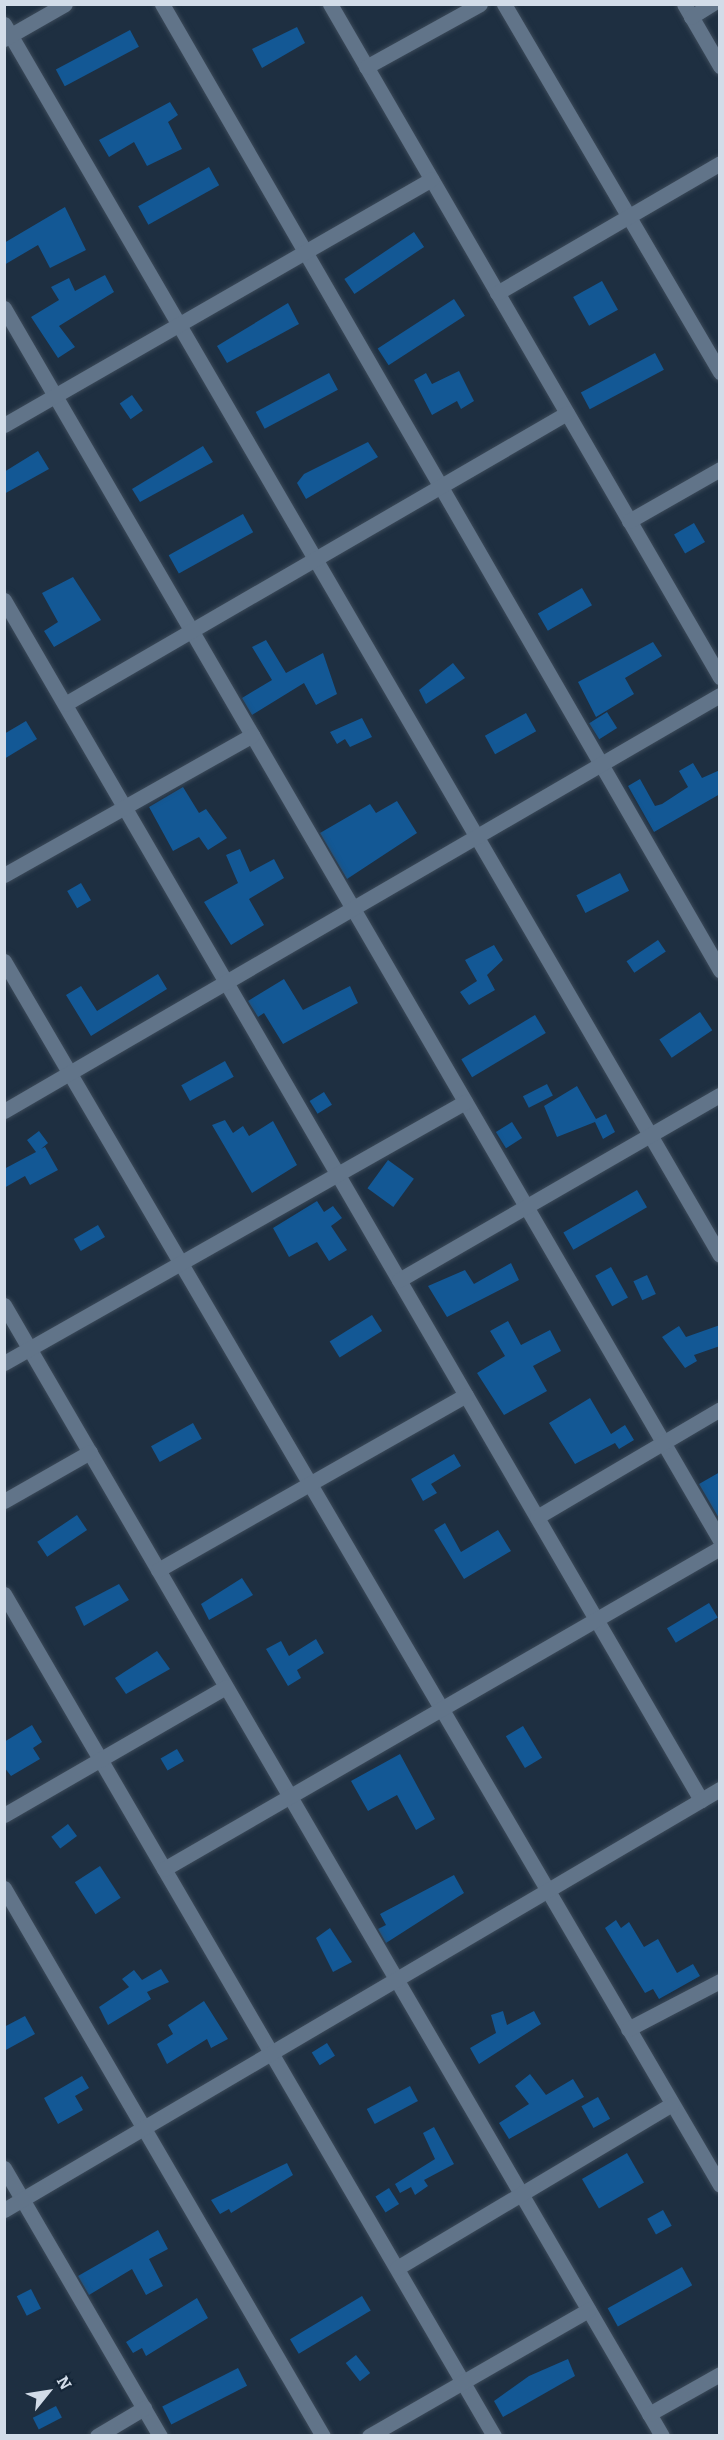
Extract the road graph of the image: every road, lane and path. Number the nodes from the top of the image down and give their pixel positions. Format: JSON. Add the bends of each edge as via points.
{"nodes":[{"id":1,"x":65,"y":4,"type":"edge"},
{"id":2,"x":162,"y":4,"type":"edge"},
{"id":3,"x":330,"y":4,"type":"edge"},
{"id":4,"x":480,"y":4,"type":"edge"},
{"id":5,"x":504,"y":4,"type":"edge"},
{"id":6,"x":712,"y":4,"type":"edge"},
{"id":7,"x":687,"y":11,"type":"edge"},
{"id":8,"x":7,"y":33,"type":"edge"},
{"id":9,"x":720,"y":66,"type":"edge"},
{"id":10,"x":366,"y":67,"type":"junction"},
{"id":11,"x":720,"y":163,"type":"edge"},
{"id":12,"x":431,"y":179,"type":"junction"},
{"id":13,"x":628,"y":217,"type":"junction"},
{"id":14,"x":305,"y":252,"type":"junction"},
{"id":15,"x":497,"y":293,"type":"junction"},
{"id":16,"x":4,"y":308,"type":"edge"},
{"id":17,"x":179,"y":325,"type":"junction"},
{"id":18,"x":720,"y":372,"type":"edge"},
{"id":19,"x":56,"y":397,"type":"junction"},
{"id":20,"x":567,"y":413,"type":"junction"},
{"id":21,"x":4,"y":425,"type":"edge"},
{"id":22,"x":720,"y":469,"type":"edge"},
{"id":23,"x":440,"y":486,"type":"junction"},
{"id":24,"x":629,"y":521,"type":"junction"},
{"id":25,"x":315,"y":558,"type":"junction"},
{"id":26,"x":4,"y":600,"type":"edge"},
{"id":27,"x":191,"y":630,"type":"junction"},
{"id":28,"x":720,"y":677,"type":"edge"},
{"id":29,"x":720,"y":695,"type":"edge"},
{"id":30,"x":65,"y":704,"type":"junction"},
{"id":31,"x":252,"y":735,"type":"junction"},
{"id":32,"x":601,"y":764,"type":"junction"},
{"id":33,"x":125,"y":807,"type":"junction"},
{"id":34,"x":476,"y":836,"type":"junction"},
{"id":35,"x":4,"y":875,"type":"edge"},
{"id":36,"x":352,"y":908,"type":"junction"},
{"id":37,"x":715,"y":950,"type":"edge"},
{"id":38,"x":4,"y":961,"type":"edge"},
{"id":39,"x":720,"y":970,"type":"edge"},
{"id":40,"x":226,"y":981,"type":"junction"},
{"id":41,"x":68,"y":1073,"type":"junction"},
{"id":42,"x":720,"y":1095,"type":"edge"},
{"id":43,"x":465,"y":1102,"type":"junction"},
{"id":44,"x":4,"y":1111,"type":"edge"},
{"id":45,"x":650,"y":1135,"type":"junction"},
{"id":46,"x":337,"y":1172,"type":"junction"},
{"id":47,"x":525,"y":1206,"type":"junction"},
{"id":48,"x":720,"y":1255,"type":"edge"},
{"id":49,"x":179,"y":1260,"type":"junction"},
{"id":50,"x":399,"y":1280,"type":"junction"},
{"id":51,"x":4,"y":1305,"type":"edge"},
{"id":52,"x":29,"y":1348,"type":"junction"},
{"id":53,"x":4,"y":1363,"type":"edge"},
{"id":54,"x":466,"y":1395,"type":"junction"},
{"id":55,"x":720,"y":1409,"type":"edge"},
{"id":56,"x":663,"y":1443,"type":"junction"},
{"id":57,"x":90,"y":1452,"type":"junction"},
{"id":58,"x":308,"y":1481,"type":"junction"},
{"id":59,"x":4,"y":1501,"type":"edge"},
{"id":60,"x":537,"y":1517,"type":"junction"},
{"id":61,"x":720,"y":1540,"type":"edge"},
{"id":62,"x":720,"y":1548,"type":"edge"},
{"id":63,"x":158,"y":1570,"type":"junction"},
{"id":64,"x":4,"y":1594,"type":"edge"},
{"id":65,"x":597,"y":1619,"type":"junction"},
{"id":66,"x":226,"y":1687,"type":"junction"},
{"id":67,"x":442,"y":1709,"type":"junction"},
{"id":68,"x":101,"y":1760,"type":"junction"},
{"id":69,"x":720,"y":1789,"type":"edge"},
{"id":70,"x":290,"y":1796,"type":"junction"},
{"id":71,"x":701,"y":1800,"type":"junction"},
{"id":72,"x":4,"y":1815,"type":"edge"},
{"id":73,"x":164,"y":1869,"type":"junction"},
{"id":74,"x":4,"y":1888,"type":"edge"},
{"id":75,"x":546,"y":1889,"type":"junction"},
{"id":76,"x":396,"y":1979,"type":"junction"},
{"id":77,"x":720,"y":1981,"type":"edge"},
{"id":78,"x":628,"y":2029,"type":"junction"},
{"id":79,"x":271,"y":2053,"type":"junction"},
{"id":80,"x":672,"y":2104,"type":"junction"},
{"id":81,"x":144,"y":2128,"type":"junction"},
{"id":82,"x":4,"y":2168,"type":"edge"},
{"id":83,"x":720,"y":2185,"type":"edge"},
{"id":84,"x":521,"y":2195,"type":"junction"},
{"id":85,"x":22,"y":2199,"type":"junction"},
{"id":86,"x":4,"y":2210,"type":"edge"},
{"id":87,"x":397,"y":2268,"type":"junction"},
{"id":88,"x":588,"y":2310,"type":"junction"},
{"id":89,"x":720,"y":2374,"type":"edge"},
{"id":90,"x":463,"y":2382,"type":"junction"},
{"id":91,"x":144,"y":2408,"type":"junction"},
{"id":92,"x":649,"y":2414,"type":"junction"},
{"id":93,"x":97,"y":2436,"type":"edge"},
{"id":94,"x":160,"y":2436,"type":"edge"},
{"id":95,"x":323,"y":2436,"type":"edge"},
{"id":96,"x":369,"y":2436,"type":"edge"},
{"id":97,"x":494,"y":2436,"type":"edge"},
{"id":98,"x":662,"y":2436,"type":"edge"}],
"edges":[{"from":1,"to":8,"type":"street"},
{"from":2,"to":14,"type":"street"},
{"from":3,"to":10,"type":"street"},
{"from":4,"to":10,"type":"street"},
{"from":5,"to":13,"type":"street"},
{"from":6,"to":7,"type":"street"},
{"from":7,"to":9,"type":"street"},
{"from":8,"to":17,"type":"street"},
{"from":10,"to":12,"type":"street"},
{"from":11,"to":13,"type":"street"},
{"from":12,"to":14,"type":"street"},
{"from":12,"to":15,"type":"street"},
{"from":13,"to":15,"type":"street"},
{"from":13,"to":18,"type":"street"},
{"from":14,"to":17,"type":"street"},
{"from":14,"to":23,"type":"street"},
{"from":15,"to":20,"type":"street"},
{"from":16,"to":19,"type":"street"},
{"from":17,"to":19,"type":"street"},
{"from":17,"to":25,"type":"street"},
{"from":19,"to":21,"type":"street"},
{"from":19,"to":27,"type":"street"},
{"from":20,"to":23,"type":"street"},
{"from":20,"to":24,"type":"street"},
{"from":22,"to":24,"type":"street"},
{"from":23,"to":25,"type":"street"},
{"from":23,"to":32,"type":"street"},
{"from":24,"to":28,"type":"street"},
{"from":25,"to":27,"type":"street"},
{"from":25,"to":34,"type":"street"},
{"from":26,"to":30,"type":"street"},
{"from":27,"to":30,"type":"street"},
{"from":27,"to":31,"type":"street"},
{"from":29,"to":32,"type":"street"},
{"from":30,"to":33,"type":"street"},
{"from":31,"to":33,"type":"street"},
{"from":31,"to":36,"type":"street"},
{"from":32,"to":34,"type":"street"},
{"from":32,"to":37,"type":"street"},
{"from":33,"to":35,"type":"street"},
{"from":33,"to":40,"type":"street"},
{"from":34,"to":36,"type":"street"},
{"from":34,"to":45,"type":"street"},
{"from":36,"to":40,"type":"street"},
{"from":36,"to":43,"type":"street"},
{"from":37,"to":39,"type":"street"},
{"from":38,"to":41,"type":"street"},
{"from":40,"to":41,"type":"street"},
{"from":40,"to":46,"type":"street"},
{"from":41,"to":44,"type":"street"},
{"from":41,"to":49,"type":"street"},
{"from":42,"to":45,"type":"street"},
{"from":43,"to":46,"type":"street"},
{"from":43,"to":47,"type":"street"},
{"from":45,"to":47,"type":"street"},
{"from":45,"to":48,"type":"street"},
{"from":46,"to":49,"type":"street"},
{"from":46,"to":50,"type":"street"},
{"from":47,"to":50,"type":"street"},
{"from":47,"to":56,"type":"street"},
{"from":49,"to":52,"type":"street"},
{"from":49,"to":58,"type":"street"},
{"from":50,"to":54,"type":"street"},
{"from":51,"to":52,"type":"street"},
{"from":52,"to":53,"type":"street"},
{"from":52,"to":57,"type":"street"},
{"from":54,"to":58,"type":"street"},
{"from":54,"to":60,"type":"street"},
{"from":55,"to":56,"type":"street"},
{"from":56,"to":60,"type":"street"},
{"from":56,"to":61,"type":"street"},
{"from":57,"to":59,"type":"street"},
{"from":57,"to":63,"type":"street"},
{"from":58,"to":63,"type":"street"},
{"from":58,"to":67,"type":"street"},
{"from":60,"to":65,"type":"street"},
{"from":62,"to":65,"type":"street"},
{"from":63,"to":66,"type":"street"},
{"from":64,"to":68,"type":"street"},
{"from":65,"to":67,"type":"street"},
{"from":65,"to":71,"type":"street"},
{"from":66,"to":68,"type":"street"},
{"from":66,"to":70,"type":"street"},
{"from":67,"to":70,"type":"street"},
{"from":67,"to":75,"type":"street"},
{"from":68,"to":72,"type":"street"},
{"from":68,"to":73,"type":"street"},
{"from":69,"to":71,"type":"street"},
{"from":70,"to":73,"type":"street"},
{"from":70,"to":76,"type":"street"},
{"from":71,"to":75,"type":"street"},
{"from":73,"to":79,"type":"street"},
{"from":74,"to":81,"type":"street"},
{"from":75,"to":76,"type":"street"},
{"from":75,"to":78,"type":"street"},
{"from":76,"to":79,"type":"street"},
{"from":76,"to":84,"type":"street"},
{"from":77,"to":78,"type":"street"},
{"from":78,"to":80,"type":"street"},
{"from":79,"to":81,"type":"street"},
{"from":79,"to":87,"type":"street"},
{"from":80,"to":83,"type":"street"},
{"from":80,"to":84,"type":"street"},
{"from":81,"to":85,"type":"street"},
{"from":81,"to":95,"type":"street"},
{"from":82,"to":85,"type":"street"},
{"from":84,"to":87,"type":"street"},
{"from":84,"to":88,"type":"street"},
{"from":85,"to":86,"type":"street"},
{"from":85,"to":91,"type":"street"},
{"from":87,"to":90,"type":"street"},
{"from":88,"to":90,"type":"street"},
{"from":88,"to":92,"type":"street"},
{"from":89,"to":92,"type":"street"},
{"from":90,"to":96,"type":"street"},
{"from":90,"to":97,"type":"street"},
{"from":91,"to":93,"type":"street"},
{"from":91,"to":94,"type":"street"},
{"from":92,"to":98,"type":"street"}]}
